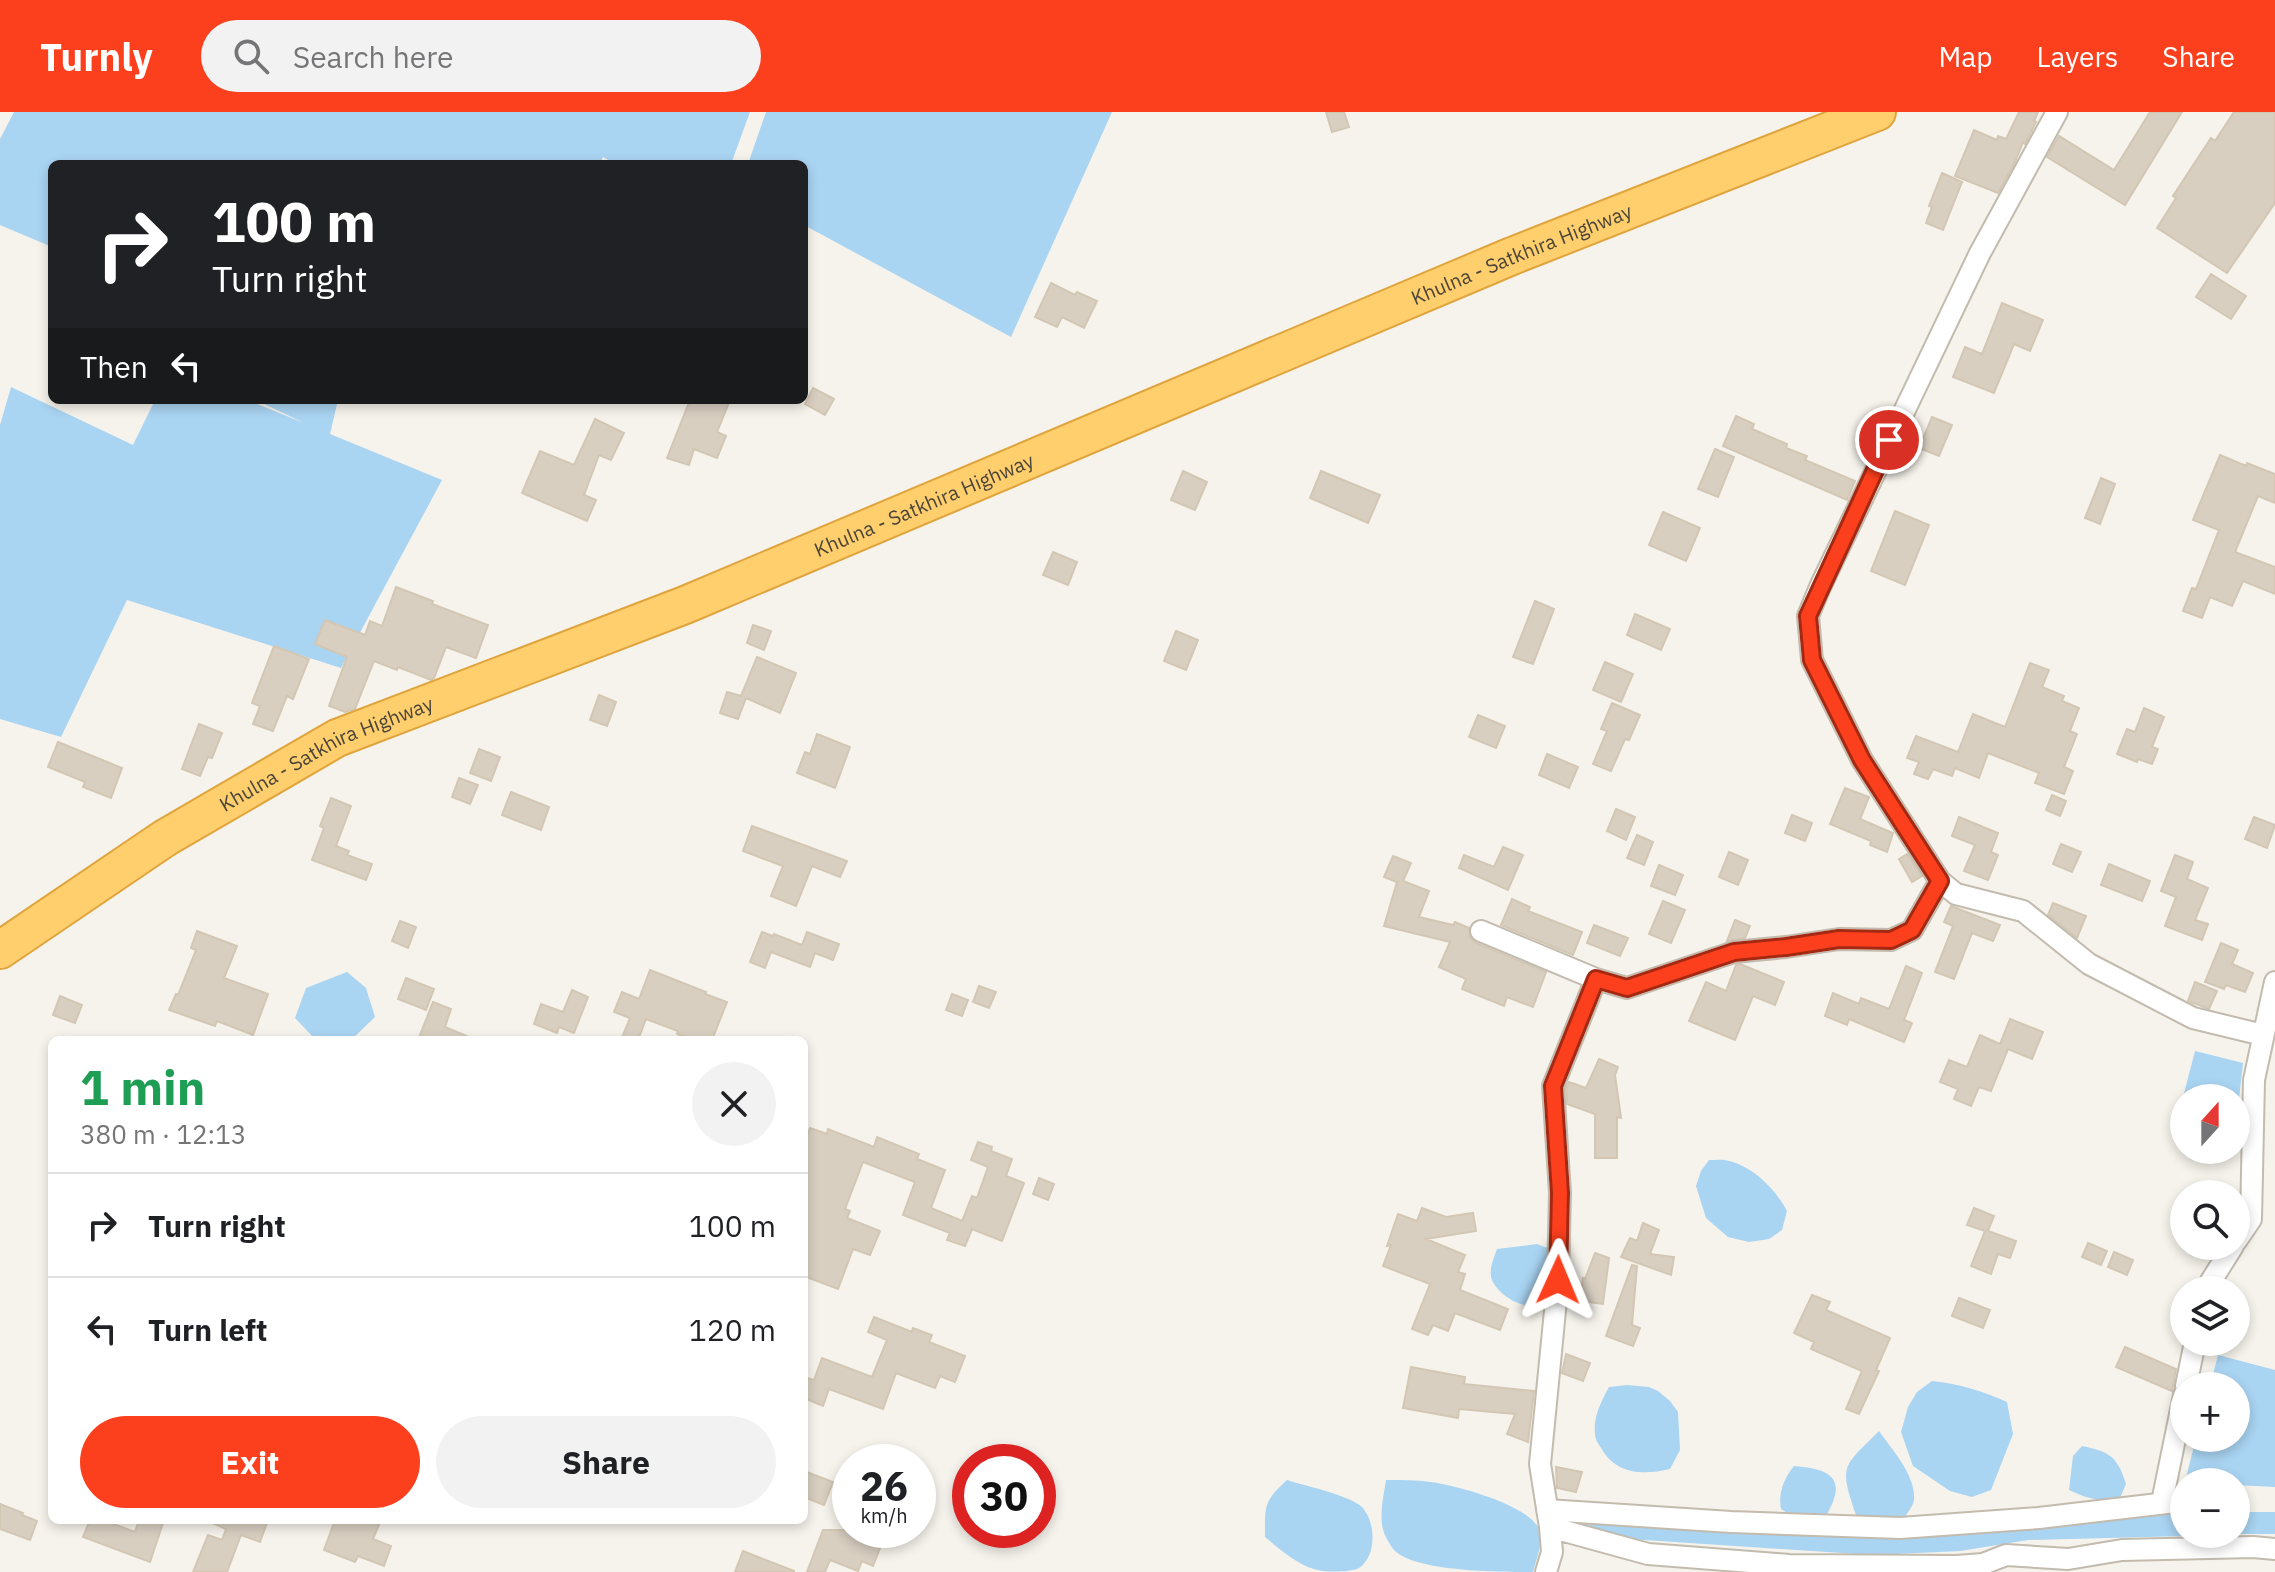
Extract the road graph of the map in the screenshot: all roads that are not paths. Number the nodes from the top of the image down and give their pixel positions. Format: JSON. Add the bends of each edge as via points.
{"nodes":[{"id":1,"x":1877,"y":112,"type":"edge"},
{"id":2,"x":2057,"y":112,"type":"edge"},
{"id":3,"x":1940,"y":881,"type":"junction"},
{"id":4,"x":1481,"y":931,"type":"dead end"},
{"id":5,"x":0,"y":950,"type":"edge"},
{"id":6,"x":1596,"y":979,"type":"junction"},
{"id":7,"x":2275,"y":982,"type":"edge"},
{"id":8,"x":2263,"y":1035,"type":"junction"},
{"id":9,"x":2250,"y":1220,"type":"edge"},
{"id":10,"x":2172,"y":1452,"type":"edge"},
{"id":11,"x":2162,"y":1502,"type":"junction"},
{"id":12,"x":2170,"y":1502,"type":"edge"},
{"id":13,"x":1549,"y":1518,"type":"junction"},
{"id":14,"x":2275,"y":1549,"type":"edge"},
{"id":15,"x":1546,"y":1572,"type":"edge"}],
"edges":[{"from":1,"to":5,"type":"highway","name":"Khulna - Satkhira Highway","via":[[1512,256],[685,605],[337,738],[165,838]]},
{"from":2,"to":3,"type":"street","via":[[1980,253],[1808,616],[1812,660],[1862,760]]},
{"from":3,"to":6,"type":"street","via":[[1912,930],[1891,940],[1839,939],[1734,952],[1627,988]]},
{"from":3,"to":8,"type":"street","via":[[1956,894],[2023,911],[2089,964],[2193,1018]]},
{"from":4,"to":6,"type":"street"},
{"from":6,"to":13,"type":"street","via":[[1553,1086],[1560,1193],[1558,1280],[1540,1464]]},
{"from":7,"to":8,"type":"street"},
{"from":8,"to":9,"type":"street","via":[[2254,1080]]},
{"from":10,"to":11,"type":"street"},
{"from":11,"to":12,"type":"street"},
{"from":11,"to":13,"type":"street","via":[[1900,1528]]},
{"from":13,"to":14,"type":"street","via":[[1648,1554],[1789,1565],[1956,1566],[2006,1555],[2068,1559],[2122,1550]]},
{"from":13,"to":15,"type":"street","via":[[1552,1552]]}]}
